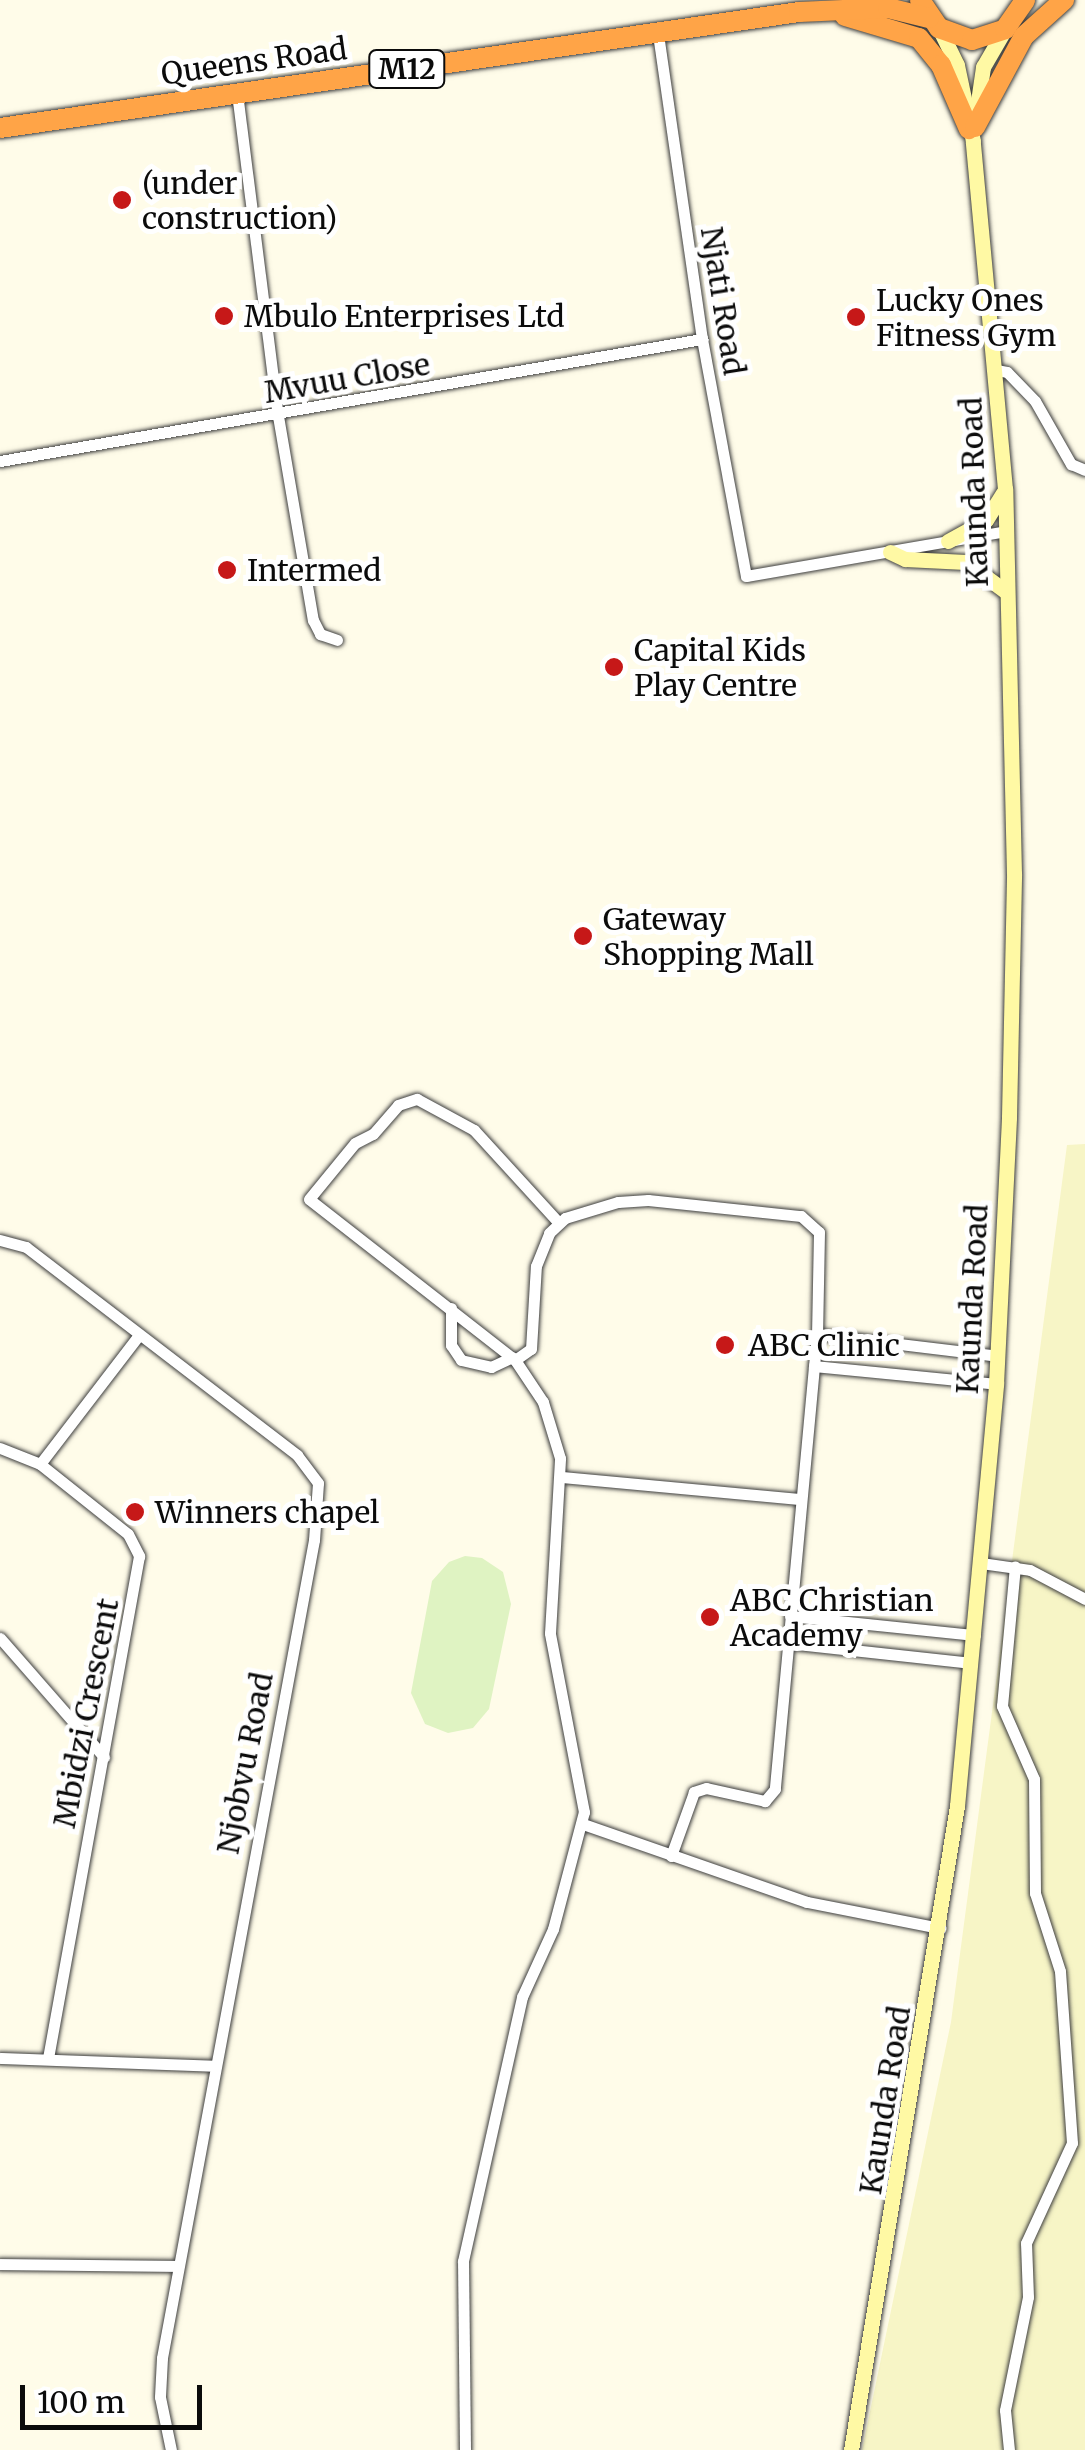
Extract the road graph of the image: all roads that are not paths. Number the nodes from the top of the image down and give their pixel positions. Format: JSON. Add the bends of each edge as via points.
{"nodes":[{"id":1,"x":1038,"y":0,"type":"edge"},
{"id":2,"x":1064,"y":0,"type":"edge"},
{"id":3,"x":823,"y":5,"type":"edge"},
{"id":4,"x":1016,"y":15,"type":"edge"},
{"id":5,"x":930,"y":16,"type":"edge"},
{"id":6,"x":658,"y":34,"type":"junction"},
{"id":7,"x":237,"y":93,"type":"junction"},
{"id":8,"x":0,"y":128,"type":"edge"},
{"id":9,"x":972,"y":132,"type":"junction"},
{"id":10,"x":702,"y":340,"type":"junction"},
{"id":11,"x":996,"y":370,"type":"junction"},
{"id":12,"x":278,"y":416,"type":"junction"},
{"id":13,"x":0,"y":462,"type":"edge"},
{"id":14,"x":1085,"y":470,"type":"edge"},
{"id":15,"x":1005,"y":489,"type":"junction"},
{"id":16,"x":1007,"y":531,"type":"junction"},
{"id":17,"x":948,"y":541,"type":"junction"},
{"id":18,"x":890,"y":552,"type":"junction"},
{"id":19,"x":1006,"y":591,"type":"junction"},
{"id":20,"x":338,"y":640,"type":"dead end"},
{"id":21,"x":558,"y":1222,"type":"junction"},
{"id":22,"x":0,"y":1240,"type":"edge"},
{"id":23,"x":451,"y":1308,"type":"junction"},
{"id":24,"x":138,"y":1334,"type":"junction"},
{"id":25,"x":817,"y":1334,"type":"junction"},
{"id":26,"x":998,"y":1356,"type":"junction"},
{"id":27,"x":513,"y":1358,"type":"junction"},
{"id":28,"x":814,"y":1366,"type":"junction"},
{"id":29,"x":996,"y":1384,"type":"junction"},
{"id":30,"x":0,"y":1448,"type":"edge"},
{"id":31,"x":40,"y":1464,"type":"junction"},
{"id":32,"x":562,"y":1477,"type":"junction"},
{"id":33,"x":799,"y":1499,"type":"junction"},
{"id":34,"x":981,"y":1563,"type":"junction"},
{"id":35,"x":1015,"y":1567,"type":"junction"},
{"id":36,"x":1085,"y":1599,"type":"edge"},
{"id":37,"x":790,"y":1616,"type":"junction"},
{"id":38,"x":975,"y":1635,"type":"junction"},
{"id":39,"x":0,"y":1638,"type":"edge"},
{"id":40,"x":788,"y":1644,"type":"junction"},
{"id":41,"x":972,"y":1663,"type":"junction"},
{"id":42,"x":104,"y":1757,"type":"junction"},
{"id":43,"x":583,"y":1824,"type":"junction"},
{"id":44,"x":671,"y":1856,"type":"junction"},
{"id":45,"x":940,"y":1928,"type":"junction"},
{"id":46,"x":0,"y":2058,"type":"edge"},
{"id":47,"x":48,"y":2058,"type":"junction"},
{"id":48,"x":215,"y":2066,"type":"junction"},
{"id":49,"x":0,"y":2264,"type":"edge"},
{"id":50,"x":177,"y":2266,"type":"junction"},
{"id":51,"x":171,"y":2450,"type":"edge"},
{"id":52,"x":465,"y":2450,"type":"edge"},
{"id":53,"x":851,"y":2450,"type":"edge"},
{"id":54,"x":1010,"y":2450,"type":"edge"}],
"edges":[{"from":1,"to":4,"type":"highway"},
{"from":2,"to":9,"type":"highway","via":[[1024,36]]},
{"from":3,"to":5,"type":"highway","number":"M12"},
{"from":3,"to":6,"type":"highway","name":"Queens Road","number":"M12"},
{"from":3,"to":9,"type":"highway","via":[[920,38],[941,64]]},
{"from":4,"to":5,"type":"highway","number":"M12","via":[[972,40]]},
{"from":4,"to":9,"type":"main road","name":"Kaunda Road","via":[[983,67]]},
{"from":5,"to":9,"type":"main road","name":"Kaunda Road","via":[[958,65]]},
{"from":6,"to":7,"type":"highway","name":"Queens Road","number":"M12"},
{"from":6,"to":10,"type":"street","name":"Njati Road"},
{"from":7,"to":8,"type":"highway","name":"Queens Road","number":"M12"},
{"from":7,"to":12,"type":"street"},
{"from":9,"to":11,"type":"main road","name":"Kaunda Road"},
{"from":10,"to":12,"type":"street","name":"Mvuu Close"},
{"from":10,"to":18,"type":"street","name":"Njati Road","via":[[746,576]]},
{"from":11,"to":14,"type":"street","via":[[1007,372],[1035,401],[1071,464]]},
{"from":11,"to":15,"type":"main road","name":"Kaunda Road"},
{"from":12,"to":13,"type":"street","name":"Mvuu Close"},
{"from":12,"to":20,"type":"street","via":[[314,620],[320,634]]},
{"from":15,"to":16,"type":"main road","name":"Kaunda Road"},
{"from":15,"to":17,"type":"main road","via":[[986,520]]},
{"from":16,"to":17,"type":"street"},
{"from":16,"to":19,"type":"main road","name":"Kaunda Road"},
{"from":17,"to":18,"type":"street"},
{"from":18,"to":19,"type":"main road","via":[[966,562]]},
{"from":19,"to":26,"type":"main road","name":"Kaunda Road","via":[[1014,874]]},
{"from":21,"to":23,"type":"street","via":[[474,1130],[424,1100],[398,1105],[373,1134],[355,1142],[308,1199]]},
{"from":21,"to":25,"type":"street","via":[[632,1200],[801,1216],[819,1232],[823,1250]]},
{"from":21,"to":27,"type":"street","via":[[536,1266],[531,1350]]},
{"from":22,"to":24,"type":"street","name":"Njobvu Road","via":[[26,1247]]},
{"from":23,"to":27,"type":"street"},
{"from":23,"to":27,"type":"street","via":[[451,1345],[461,1360],[491,1367]]},
{"from":24,"to":31,"type":"street"},
{"from":24,"to":48,"type":"street","name":"Njobvu Road","via":[[297,1455],[319,1490]]},
{"from":25,"to":26,"type":"street"},
{"from":25,"to":28,"type":"street"},
{"from":26,"to":29,"type":"main road","name":"Kaunda Road"},
{"from":27,"to":32,"type":"street","via":[[550,1420]]},
{"from":28,"to":29,"type":"street"},
{"from":28,"to":33,"type":"street"},
{"from":29,"to":34,"type":"main road","name":"Kaunda Road"},
{"from":30,"to":31,"type":"street","name":"Mbidzi Crescent"},
{"from":31,"to":42,"type":"street","name":"Mbidzi Crescent","via":[[128,1534],[139,1556]]},
{"from":32,"to":33,"type":"street"},
{"from":32,"to":43,"type":"street","via":[[550,1633],[580,1768]]},
{"from":33,"to":37,"type":"street"},
{"from":34,"to":35,"type":"street"},
{"from":34,"to":38,"type":"main road","name":"Kaunda Road"},
{"from":35,"to":36,"type":"street"},
{"from":35,"to":54,"type":"street","via":[[1002,1706],[1034,1779],[1034,1882],[1060,1970],[1072,2142],[1026,2243],[1028,2297],[1005,2410]]},
{"from":37,"to":38,"type":"street"},
{"from":37,"to":40,"type":"street"},
{"from":38,"to":41,"type":"main road","name":"Kaunda Road"},
{"from":39,"to":42,"type":"street"},
{"from":40,"to":41,"type":"street"},
{"from":40,"to":44,"type":"street","via":[[774,1794],[758,1801],[706,1788],[694,1792]]},
{"from":41,"to":45,"type":"main road","name":"Kaunda Road"},
{"from":42,"to":47,"type":"street","name":"Mbidzi Crescent"},
{"from":43,"to":44,"type":"street"},
{"from":43,"to":52,"type":"street","via":[[553,1928],[522,1996],[462,2261]]},
{"from":44,"to":45,"type":"street","via":[[807,1902]]},
{"from":45,"to":53,"type":"main road","name":"Kaunda Road"},
{"from":46,"to":47,"type":"street"},
{"from":47,"to":48,"type":"street"},
{"from":48,"to":50,"type":"street","name":"Njobvu Road"},
{"from":49,"to":50,"type":"street"},
{"from":50,"to":51,"type":"street","name":"Njobvu Road","via":[[159,2382]]}]}
